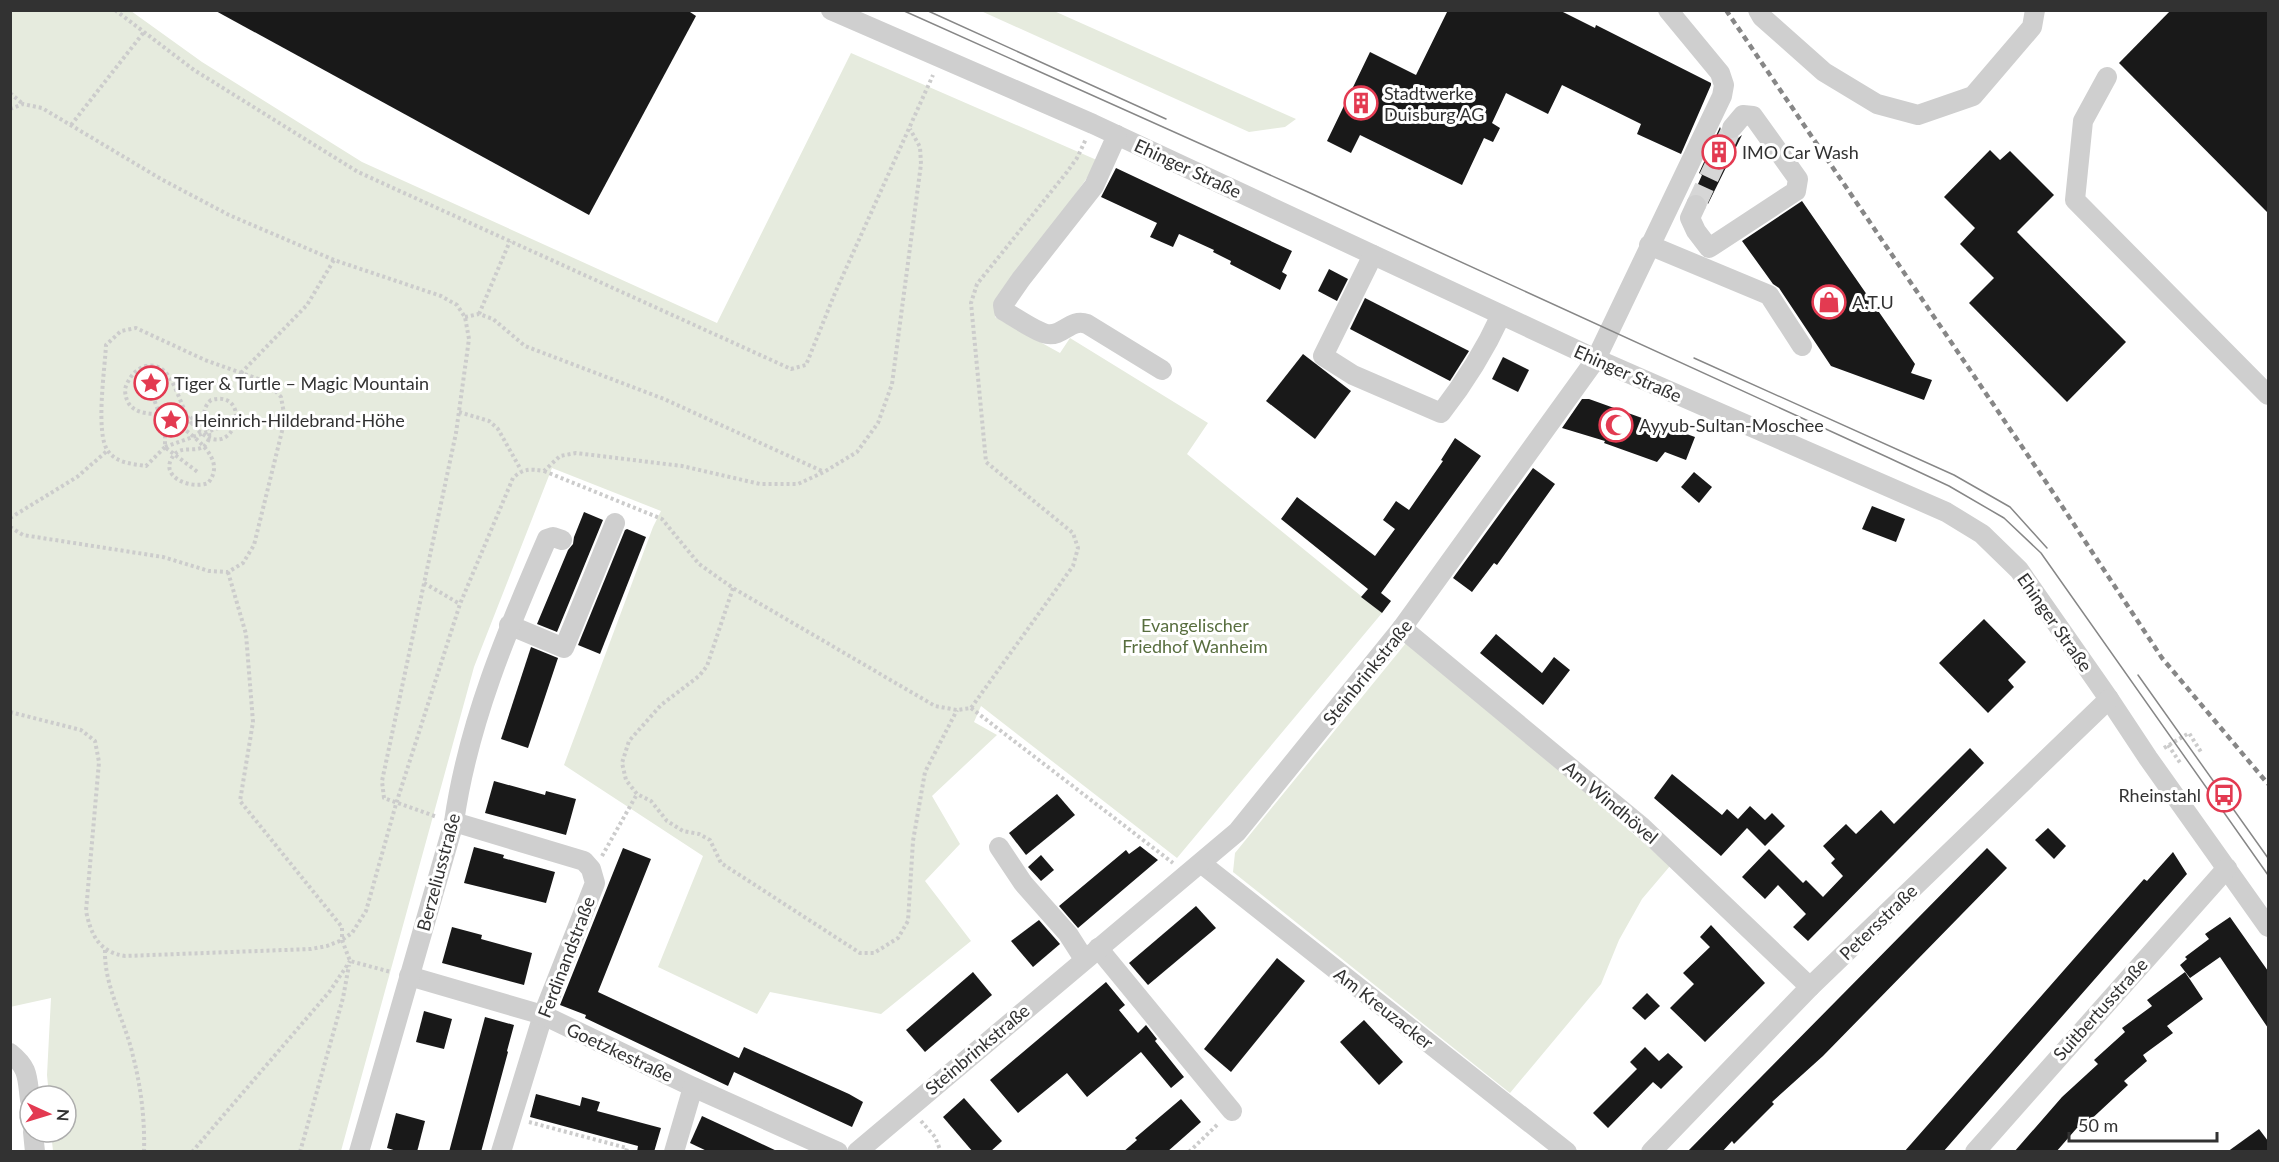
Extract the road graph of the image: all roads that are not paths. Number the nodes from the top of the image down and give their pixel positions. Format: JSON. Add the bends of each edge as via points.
{"nodes":[{"id":1,"x":831,"y":10,"type":"edge"},
{"id":2,"x":1668,"y":10,"type":"edge"},
{"id":3,"x":1758,"y":10,"type":"edge"},
{"id":4,"x":2035,"y":10,"type":"edge"},
{"id":5,"x":2107,"y":77,"type":"dead end"},
{"id":6,"x":1732,"y":128,"type":"tunnel mouth"},
{"id":7,"x":1116,"y":135,"type":"junction"},
{"id":8,"x":1696,"y":205,"type":"tunnel mouth"},
{"id":9,"x":1649,"y":245,"type":"junction"},
{"id":10,"x":1373,"y":255,"type":"junction"},
{"id":11,"x":1501,"y":315,"type":"junction"},
{"id":12,"x":1802,"y":346,"type":"dead end"},
{"id":13,"x":1596,"y":359,"type":"junction"},
{"id":14,"x":1162,"y":370,"type":"dead end"},
{"id":15,"x":2268,"y":394,"type":"edge"},
{"id":16,"x":615,"y":523,"type":"dead end"},
{"id":17,"x":562,"y":540,"type":"dead end"},
{"id":18,"x":509,"y":625,"type":"junction"},
{"id":19,"x":1402,"y":628,"type":"junction"},
{"id":20,"x":2109,"y":699,"type":"junction"},
{"id":21,"x":454,"y":822,"type":"junction"},
{"id":22,"x":999,"y":848,"type":"dead end"},
{"id":23,"x":2227,"y":868,"type":"junction"},
{"id":24,"x":1195,"y":869,"type":"junction"},
{"id":25,"x":2268,"y":927,"type":"edge"},
{"id":26,"x":1091,"y":954,"type":"junction"},
{"id":27,"x":409,"y":976,"type":"junction"},
{"id":28,"x":1810,"y":987,"type":"junction"},
{"id":29,"x":543,"y":1015,"type":"junction"},
{"id":30,"x":10,"y":1053,"type":"edge"},
{"id":31,"x":28,"y":1084,"type":"edge"},
{"id":32,"x":693,"y":1087,"type":"junction"},
{"id":33,"x":1232,"y":1111,"type":"road end"},
{"id":34,"x":358,"y":1152,"type":"edge"},
{"id":35,"x":501,"y":1152,"type":"edge"},
{"id":36,"x":674,"y":1152,"type":"edge"},
{"id":37,"x":838,"y":1152,"type":"edge"},
{"id":38,"x":857,"y":1152,"type":"edge"},
{"id":39,"x":1567,"y":1152,"type":"edge"},
{"id":40,"x":1651,"y":1152,"type":"edge"},
{"id":41,"x":1975,"y":1152,"type":"edge"}],
"edges":[{"from":1,"to":7,"type":"street","name":"Ehinger Straße"},
{"from":2,"to":9,"type":"street","name":"Steinbrinkstraße","via":[[1720,73],[1724,85]]},
{"from":3,"to":4,"type":"street","via":[[1824,72],[1876,104],[1918,115],[1973,96],[2032,27]]},
{"from":5,"to":15,"type":"street","via":[[2084,121],[2075,200]]},
{"from":6,"to":8,"type":"street","via":[[1743,115],[1754,116],[1798,179],[1796,191],[1708,248],[1690,218]]},
{"from":7,"to":10,"type":"street","name":"Ehinger Straße"},
{"from":7,"to":14,"type":"street","via":[[1094,186],[1021,279],[1003,305],[1004,311],[1046,334],[1059,333],[1079,321]]},
{"from":9,"to":12,"type":"street","via":[[1769,295]]},
{"from":9,"to":13,"type":"street","name":"Steinbrinkstraße"},
{"from":10,"to":11,"type":"street","name":"Ehinger Straße"},
{"from":10,"to":11,"type":"street","via":[[1323,356],[1353,375],[1441,413],[1489,342]]},
{"from":11,"to":13,"type":"street","name":"Ehinger Straße"},
{"from":13,"to":19,"type":"street","name":"Steinbrinkstraße"},
{"from":13,"to":20,"type":"street","name":"Ehinger Straße","via":[[1946,512],[1982,534],[2019,570]]},
{"from":16,"to":18,"type":"street","via":[[564,648]]},
{"from":17,"to":18,"type":"street","name":"Berzeliusstraße","via":[[547,539]]},
{"from":18,"to":21,"type":"street","name":"Berzeliusstraße","via":[[486,690]]},
{"from":19,"to":24,"type":"street","name":"Steinbrinkstraße","via":[[1237,832]]},
{"from":19,"to":28,"type":"street","name":"Am Windhövel","via":[[1642,827]]},
{"from":20,"to":23,"type":"street","name":"Ehinger Straße"},
{"from":20,"to":28,"type":"street","name":"Petersstraße"},
{"from":21,"to":27,"type":"street","name":"Berzeliusstraße"},
{"from":21,"to":29,"type":"street","name":"Ferdinandstraße","via":[[584,861],[591,869],[595,883]]},
{"from":22,"to":26,"type":"street","via":[[1023,883]]},
{"from":23,"to":25,"type":"street","name":"Ehinger Straße"},
{"from":23,"to":41,"type":"street","name":"Suitbertusstraße"},
{"from":24,"to":26,"type":"street","name":"Steinbrinkstraße"},
{"from":24,"to":39,"type":"street","name":"Am Kreuzacker"},
{"from":26,"to":33,"type":"street"},
{"from":26,"to":38,"type":"street","name":"Steinbrinkstraße"},
{"from":27,"to":29,"type":"street","name":"Goetzkestraße"},
{"from":27,"to":34,"type":"street","name":"Berzeliusstraße"},
{"from":28,"to":40,"type":"street","name":"Petersstraße"},
{"from":29,"to":32,"type":"street","name":"Goetzkestraße"},
{"from":29,"to":35,"type":"street","name":"Ferdinandstraße"},
{"from":30,"to":31,"type":"street","via":[[22,1063]]},
{"from":32,"to":36,"type":"street","name":"Goetzkestraße"},
{"from":32,"to":37,"type":"street","name":"Goetzkestraße"}]}
